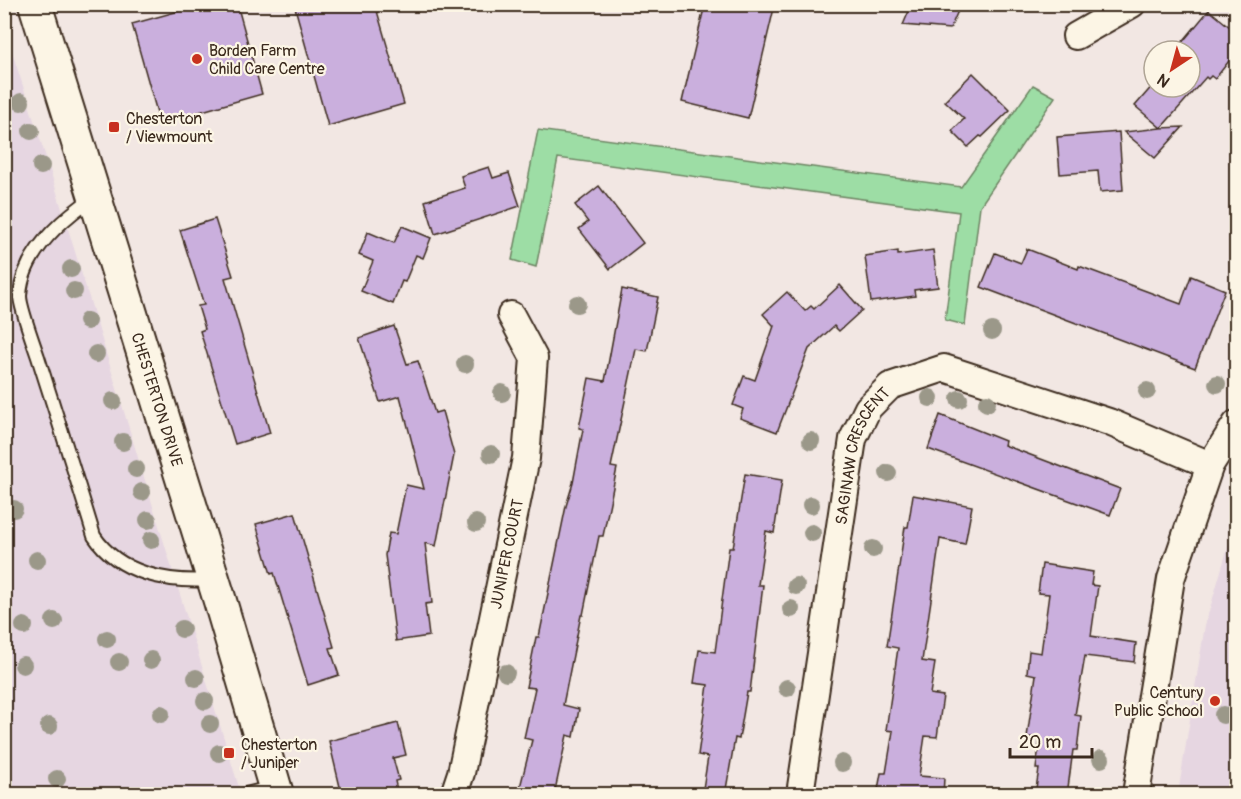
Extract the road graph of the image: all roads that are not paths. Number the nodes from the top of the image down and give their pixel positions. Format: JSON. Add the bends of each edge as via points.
{"nodes":[{"id":1,"x":35,"y":4,"type":"edge"},
{"id":2,"x":1132,"y":4,"type":"edge"},
{"id":3,"x":1076,"y":36,"type":"dead end"},
{"id":4,"x":95,"y":196,"type":"junction"},
{"id":5,"x":511,"y":315,"type":"dead end"},
{"id":6,"x":1236,"y":424,"type":"edge"},
{"id":7,"x":1210,"y":465,"type":"junction"},
{"id":8,"x":214,"y":579,"type":"junction"},
{"id":9,"x":266,"y":792,"type":"edge"},
{"id":10,"x":454,"y":795,"type":"edge"},
{"id":11,"x":800,"y":795,"type":"edge"},
{"id":12,"x":1136,"y":795,"type":"edge"}],
"edges":[{"from":1,"to":4,"type":"street","name":"CHESTERTON DRIVE"},
{"from":2,"to":3,"type":"street"},
{"from":4,"to":8,"type":"street","name":"CHESTERTON DRIVE"},
{"from":4,"to":8,"type":"lane","via":[[59,224],[27,270],[20,297],[33,341],[94,536],[103,548],[120,562],[146,574],[184,582]]},
{"from":5,"to":10,"type":"street","name":"JUNIPER COURT","via":[[534,357],[526,458]]},
{"from":6,"to":7,"type":"street"},
{"from":7,"to":11,"type":"street","name":"SAGINAW CRESCENT","via":[[1109,422],[944,368],[890,386],[868,408],[853,439]]},
{"from":7,"to":12,"type":"street","via":[[1171,579]]},
{"from":8,"to":9,"type":"street","name":"CHESTERTON DRIVE"}]}
